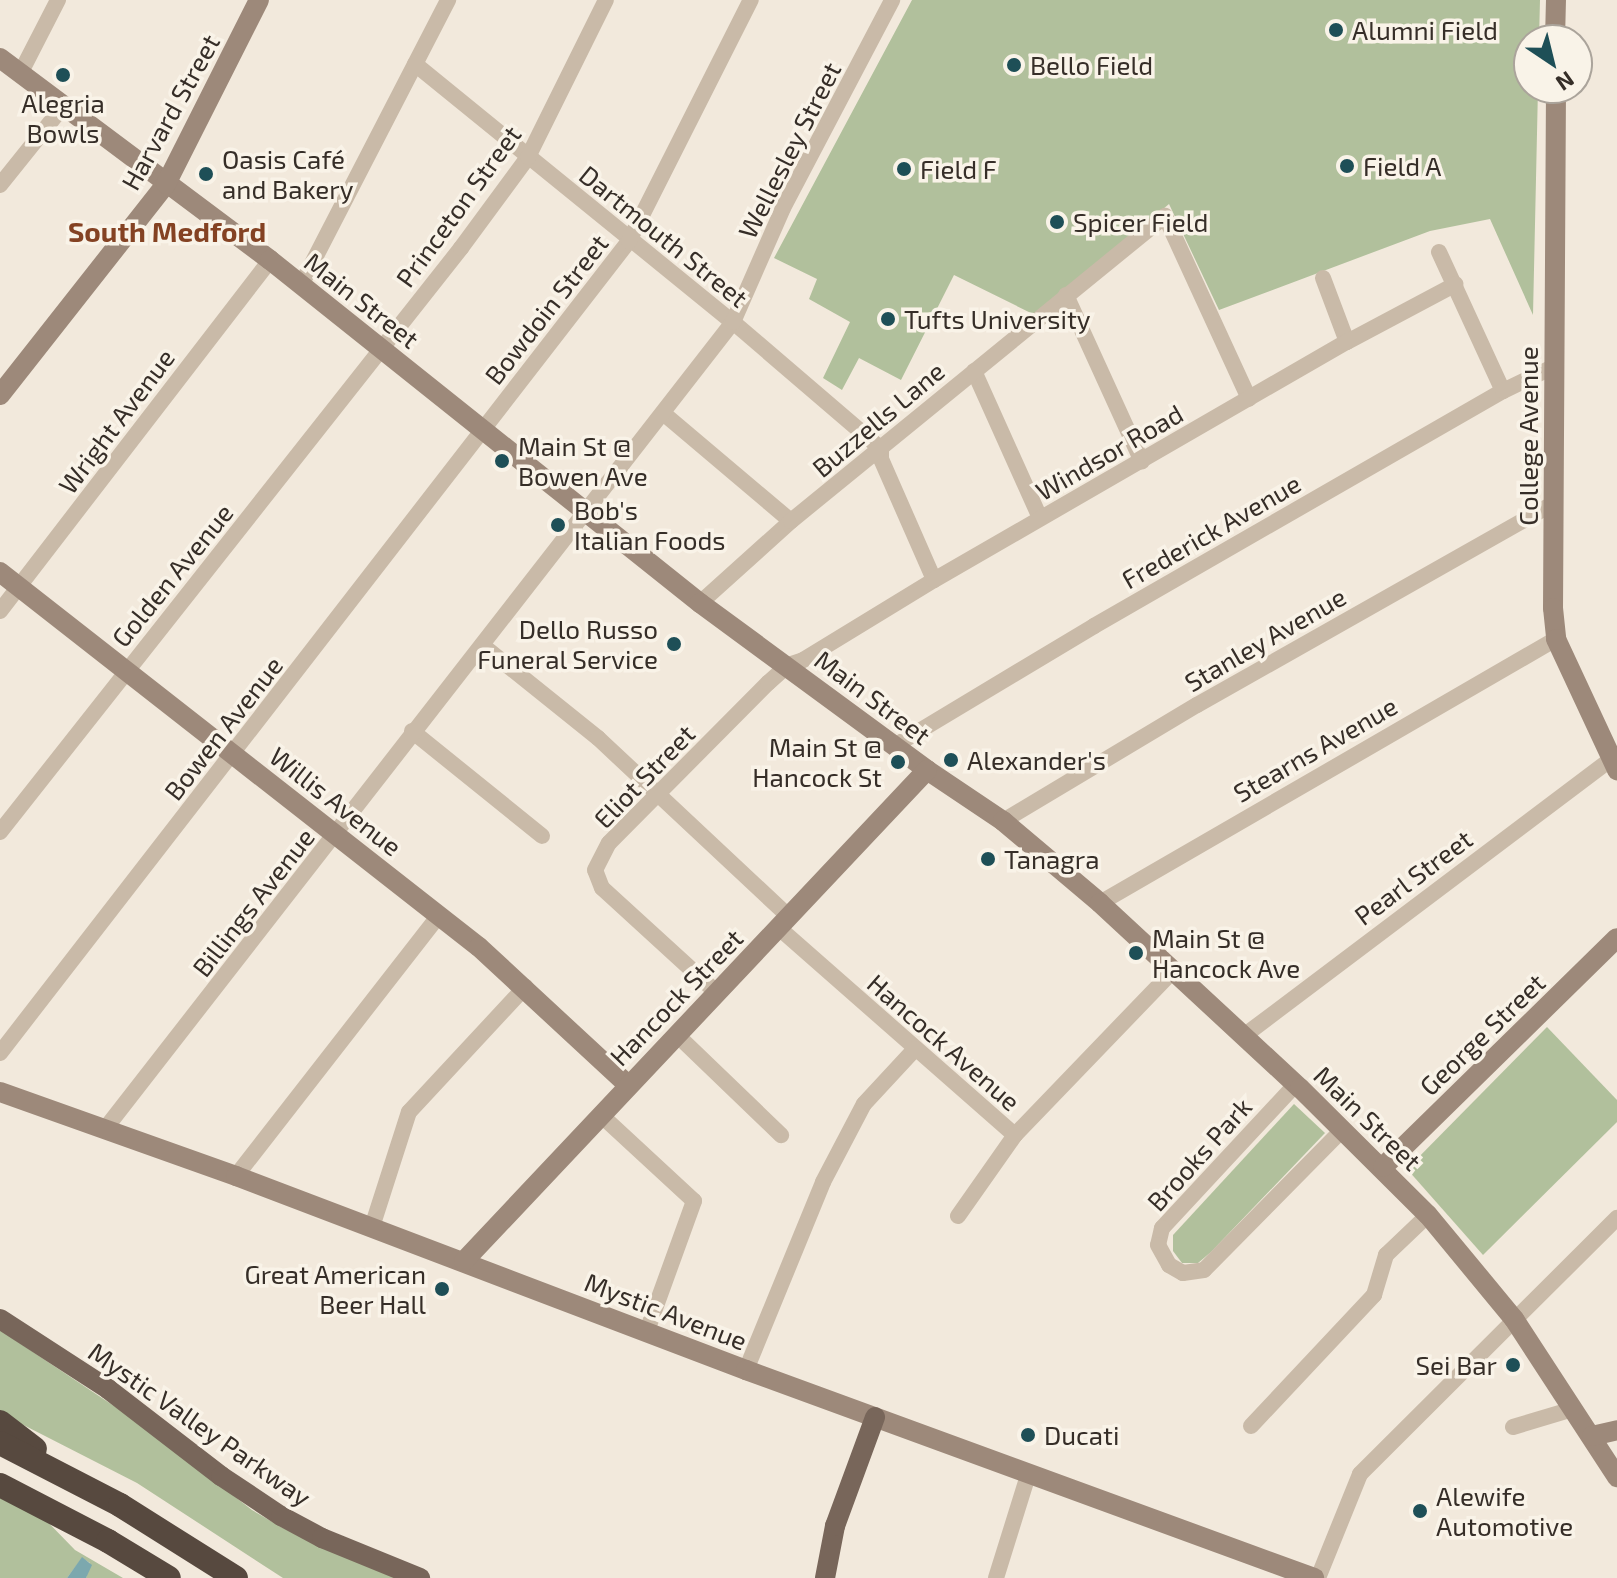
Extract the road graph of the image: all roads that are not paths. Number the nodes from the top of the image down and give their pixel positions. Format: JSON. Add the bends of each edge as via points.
{"nodes":[{"id":1,"x":58,"y":0,"type":"edge"},
{"id":2,"x":259,"y":0,"type":"edge"},
{"id":3,"x":448,"y":0,"type":"edge"},
{"id":4,"x":606,"y":0,"type":"edge"},
{"id":5,"x":751,"y":0,"type":"edge"},
{"id":6,"x":892,"y":0,"type":"edge"},
{"id":7,"x":1556,"y":0,"type":"edge"},
{"id":8,"x":1555,"y":24,"type":"edge"},
{"id":9,"x":0,"y":58,"type":"edge"},
{"id":10,"x":415,"y":64,"type":"junction"},
{"id":11,"x":21,"y":72,"type":"junction"},
{"id":12,"x":1556,"y":104,"type":"edge"},
{"id":13,"x":64,"y":105,"type":"junction"},
{"id":14,"x":528,"y":157,"type":"junction"},
{"id":15,"x":166,"y":184,"type":"junction"},
{"id":16,"x":0,"y":185,"type":"edge"},
{"id":17,"x":629,"y":241,"type":"junction"},
{"id":18,"x":1439,"y":252,"type":"dead end"},
{"id":19,"x":270,"y":260,"type":"junction"},
{"id":20,"x":1323,"y":278,"type":"dead end"},
{"id":21,"x":1456,"y":284,"type":"junction"},
{"id":22,"x":301,"y":285,"type":"junction"},
{"id":23,"x":1066,"y":295,"type":"junction"},
{"id":24,"x":733,"y":322,"type":"junction"},
{"id":25,"x":1347,"y":342,"type":"junction"},
{"id":26,"x":381,"y":348,"type":"junction"},
{"id":27,"x":1555,"y":366,"type":"junction"},
{"id":28,"x":974,"y":371,"type":"junction"},
{"id":29,"x":1503,"y":391,"type":"junction"},
{"id":30,"x":0,"y":395,"type":"edge"},
{"id":31,"x":1249,"y":399,"type":"junction"},
{"id":32,"x":663,"y":413,"type":"junction"},
{"id":33,"x":483,"y":430,"type":"junction"},
{"id":34,"x":881,"y":449,"type":"junction"},
{"id":35,"x":1142,"y":462,"type":"junction"},
{"id":36,"x":1554,"y":503,"type":"junction"},
{"id":37,"x":584,"y":512,"type":"junction"},
{"id":38,"x":1040,"y":518,"type":"junction"},
{"id":39,"x":791,"y":521,"type":"junction"},
{"id":40,"x":0,"y":572,"type":"edge"},
{"id":41,"x":934,"y":580,"type":"junction"},
{"id":42,"x":19,"y":587,"type":"junction"},
{"id":43,"x":700,"y":603,"type":"junction"},
{"id":44,"x":0,"y":611,"type":"edge"},
{"id":45,"x":1556,"y":639,"type":"junction"},
{"id":46,"x":482,"y":645,"type":"junction"},
{"id":47,"x":788,"y":665,"type":"junction"},
{"id":48,"x":127,"y":669,"type":"junction"},
{"id":49,"x":412,"y":731,"type":"junction"},
{"id":50,"x":896,"y":745,"type":"junction"},
{"id":51,"x":234,"y":754,"type":"junction"},
{"id":52,"x":1614,"y":764,"type":"edge"},
{"id":53,"x":927,"y":770,"type":"junction"},
{"id":54,"x":659,"y":793,"type":"junction"},
{"id":55,"x":1003,"y":821,"type":"junction"},
{"id":56,"x":0,"y":832,"type":"edge"},
{"id":57,"x":336,"y":834,"type":"junction"},
{"id":58,"x":542,"y":836,"type":"dead end"},
{"id":59,"x":1100,"y":903,"type":"junction"},
{"id":60,"x":439,"y":915,"type":"junction"},
{"id":61,"x":784,"y":923,"type":"junction"},
{"id":62,"x":1617,"y":938,"type":"edge"},
{"id":63,"x":1173,"y":971,"type":"junction"},
{"id":64,"x":525,"y":987,"type":"junction"},
{"id":65,"x":716,"y":992,"type":"junction"},
{"id":66,"x":676,"y":1034,"type":"junction"},
{"id":67,"x":1245,"y":1035,"type":"junction"},
{"id":68,"x":915,"y":1049,"type":"junction"},
{"id":69,"x":0,"y":1053,"type":"edge"},
{"id":70,"x":1296,"y":1084,"type":"junction"},
{"id":71,"x":628,"y":1085,"type":"junction"},
{"id":72,"x":0,"y":1092,"type":"edge"},
{"id":73,"x":602,"y":1116,"type":"junction"},
{"id":74,"x":105,"y":1129,"type":"junction"},
{"id":75,"x":1343,"y":1129,"type":"junction"},
{"id":76,"x":781,"y":1135,"type":"dead end"},
{"id":77,"x":1015,"y":1135,"type":"junction"},
{"id":78,"x":1383,"y":1167,"type":"junction"},
{"id":79,"x":236,"y":1176,"type":"junction"},
{"id":80,"x":1428,"y":1215,"type":"junction"},
{"id":81,"x":958,"y":1216,"type":"dead end"},
{"id":82,"x":1617,"y":1218,"type":"edge"},
{"id":83,"x":372,"y":1227,"type":"junction"},
{"id":84,"x":464,"y":1261,"type":"junction"},
{"id":85,"x":0,"y":1319,"type":"edge"},
{"id":86,"x":1514,"y":1319,"type":"junction"},
{"id":87,"x":647,"y":1331,"type":"junction"},
{"id":88,"x":746,"y":1370,"type":"junction"},
{"id":89,"x":1573,"y":1409,"type":"junction"},
{"id":90,"x":875,"y":1417,"type":"junction"},
{"id":91,"x":0,"y":1422,"type":"edge"},
{"id":92,"x":1251,"y":1426,"type":"dead end"},
{"id":93,"x":1513,"y":1427,"type":"dead end"},
{"id":94,"x":1617,"y":1430,"type":"edge"},
{"id":95,"x":1592,"y":1436,"type":"junction"},
{"id":96,"x":0,"y":1443,"type":"edge"},
{"id":97,"x":1029,"y":1472,"type":"junction"},
{"id":98,"x":67,"y":1476,"type":"junction"},
{"id":99,"x":1617,"y":1477,"type":"edge"},
{"id":100,"x":0,"y":1485,"type":"edge"},
{"id":101,"x":169,"y":1578,"type":"edge"},
{"id":102,"x":236,"y":1578,"type":"edge"},
{"id":103,"x":420,"y":1578,"type":"edge"},
{"id":104,"x":825,"y":1578,"type":"edge"},
{"id":105,"x":996,"y":1578,"type":"edge"},
{"id":106,"x":1316,"y":1578,"type":"edge"}],
"edges":[{"from":1,"to":11,"type":"street"},
{"from":2,"to":15,"type":"main road","name":"Harvard Street"},
{"from":3,"to":10,"type":"street"},
{"from":4,"to":14,"type":"street","name":"Princeton Street"},
{"from":5,"to":17,"type":"street","name":"Bowdoin Street"},
{"from":6,"to":24,"type":"street","name":"Wellesley Street","via":[[783,208]]},
{"from":7,"to":8,"type":"main road"},
{"from":9,"to":11,"type":"main road","name":"Main Street"},
{"from":10,"to":14,"type":"street","name":"Dartmouth Street"},
{"from":10,"to":22,"type":"street"},
{"from":11,"to":13,"type":"main road","name":"Main Street"},
{"from":12,"to":27,"type":"main road","name":"College Avenue"},
{"from":13,"to":15,"type":"main road","name":"Main Street"},
{"from":13,"to":16,"type":"street"},
{"from":14,"to":17,"type":"street","name":"Dartmouth Street"},
{"from":14,"to":26,"type":"street","name":"Princeton Street"},
{"from":15,"to":19,"type":"main road","name":"Main Street"},
{"from":15,"to":30,"type":"main road","name":"Harvard Street"},
{"from":17,"to":24,"type":"street","name":"Dartmouth Street"},
{"from":17,"to":33,"type":"street","name":"Bowdoin Street"},
{"from":18,"to":21,"type":"street"},
{"from":19,"to":22,"type":"main road","name":"Main Street"},
{"from":19,"to":42,"type":"street","name":"Wright Avenue"},
{"from":20,"to":25,"type":"street"},
{"from":21,"to":25,"type":"street","name":"Windsor Road"},
{"from":21,"to":29,"type":"street"},
{"from":22,"to":26,"type":"main road","name":"Main Street"},
{"from":23,"to":28,"type":"street","name":"Buzzells Lane"},
{"from":23,"to":31,"type":"street","name":"Buzzells Lane","via":[[1165,216]]},
{"from":23,"to":35,"type":"street"},
{"from":24,"to":32,"type":"street","name":"Wellesley Street"},
{"from":24,"to":34,"type":"street","name":"Dartmouth Street"},
{"from":25,"to":31,"type":"street","name":"Windsor Road"},
{"from":26,"to":33,"type":"main road","name":"Main Street"},
{"from":26,"to":48,"type":"street","name":"Golden Avenue"},
{"from":27,"to":29,"type":"street","name":"Frederick Avenue"},
{"from":27,"to":36,"type":"main road","name":"College Avenue"},
{"from":28,"to":34,"type":"street","name":"Buzzells Lane"},
{"from":28,"to":38,"type":"street"},
{"from":29,"to":50,"type":"street","name":"Frederick Avenue"},
{"from":31,"to":35,"type":"street","name":"Windsor Road"},
{"from":32,"to":37,"type":"street","name":"Wellesley Street"},
{"from":32,"to":39,"type":"street"},
{"from":33,"to":37,"type":"main road","name":"Main Street"},
{"from":33,"to":51,"type":"street","name":"Bowen Avenue"},
{"from":34,"to":39,"type":"street","name":"Buzzells Lane"},
{"from":34,"to":41,"type":"street"},
{"from":35,"to":38,"type":"street","name":"Windsor Road"},
{"from":36,"to":45,"type":"main road","name":"College Avenue"},
{"from":36,"to":55,"type":"street","name":"Stanley Avenue"},
{"from":37,"to":43,"type":"main road","name":"Main Street"},
{"from":37,"to":46,"type":"street","name":"Billings Avenue"},
{"from":38,"to":41,"type":"street","name":"Windsor Road"},
{"from":39,"to":43,"type":"street","name":"Buzzells Lane"},
{"from":40,"to":42,"type":"main road","name":"Willis Avenue"},
{"from":41,"to":47,"type":"street","name":"Windsor Road"},
{"from":42,"to":44,"type":"street","name":"Wright Avenue"},
{"from":42,"to":48,"type":"main road","name":"Willis Avenue"},
{"from":43,"to":47,"type":"main road","name":"Main Street"},
{"from":45,"to":52,"type":"main road","name":"College Avenue"},
{"from":45,"to":59,"type":"street","name":"Stearns Avenue"},
{"from":46,"to":49,"type":"street","name":"Billings Avenue"},
{"from":46,"to":54,"type":"street","name":"Hancock Avenue"},
{"from":47,"to":50,"type":"main road","name":"Main Street"},
{"from":47,"to":54,"type":"street","name":"Eliot Street"},
{"from":48,"to":51,"type":"main road","name":"Willis Avenue"},
{"from":48,"to":56,"type":"street","name":"Golden Avenue"},
{"from":49,"to":57,"type":"street","name":"Billings Avenue"},
{"from":49,"to":58,"type":"street"},
{"from":50,"to":53,"type":"main road","name":"Main Street"},
{"from":51,"to":57,"type":"main road","name":"Willis Avenue"},
{"from":51,"to":69,"type":"street","name":"Bowen Avenue"},
{"from":52,"to":67,"type":"street","name":"Pearl Street"},
{"from":53,"to":55,"type":"main road","name":"Main Street"},
{"from":53,"to":61,"type":"main road","name":"Hancock Street"},
{"from":54,"to":61,"type":"street","name":"Hancock Avenue"},
{"from":54,"to":65,"type":"street","name":"Eliot Street","via":[[609,843],[595,870],[602,888]]},
{"from":55,"to":59,"type":"main road","name":"Main Street"},
{"from":57,"to":60,"type":"main road","name":"Willis Avenue"},
{"from":57,"to":74,"type":"street","name":"Billings Avenue"},
{"from":59,"to":63,"type":"main road","name":"Main Street"},
{"from":60,"to":64,"type":"main road","name":"Willis Avenue"},
{"from":60,"to":79,"type":"street"},
{"from":61,"to":65,"type":"main road","name":"Hancock Street"},
{"from":61,"to":68,"type":"street","name":"Hancock Avenue"},
{"from":62,"to":78,"type":"main road","name":"George Street"},
{"from":63,"to":67,"type":"main road","name":"Main Street"},
{"from":63,"to":77,"type":"street","name":"Hancock Avenue"},
{"from":64,"to":71,"type":"main road","name":"Willis Avenue"},
{"from":64,"to":83,"type":"street","via":[[409,1112]]},
{"from":65,"to":66,"type":"main road","name":"Hancock Street"},
{"from":66,"to":71,"type":"main road","name":"Hancock Street"},
{"from":66,"to":76,"type":"street"},
{"from":67,"to":70,"type":"main road","name":"Main Street"},
{"from":68,"to":77,"type":"street","name":"Hancock Avenue"},
{"from":68,"to":88,"type":"street","via":[[864,1104],[830,1169]]},
{"from":70,"to":75,"type":"main road","name":"Main Street"},
{"from":70,"to":75,"type":"street","name":"Brooks Park","via":[[1162,1228],[1158,1245],[1169,1265],[1183,1273],[1204,1270]]},
{"from":71,"to":73,"type":"main road","name":"Hancock Street"},
{"from":72,"to":74,"type":"main road","name":"Mystic Avenue"},
{"from":73,"to":84,"type":"main road","name":"Hancock Street"},
{"from":73,"to":87,"type":"street","via":[[694,1201]]},
{"from":74,"to":79,"type":"main road","name":"Mystic Avenue"},
{"from":75,"to":78,"type":"main road","name":"Main Street"},
{"from":77,"to":81,"type":"street"},
{"from":78,"to":80,"type":"main road","name":"Main Street"},
{"from":79,"to":83,"type":"main road","name":"Mystic Avenue"},
{"from":80,"to":86,"type":"main road","name":"Main Street"},
{"from":80,"to":92,"type":"street","via":[[1386,1255],[1374,1295]]},
{"from":82,"to":86,"type":"street"},
{"from":83,"to":84,"type":"main road","name":"Mystic Avenue"},
{"from":84,"to":87,"type":"main road","name":"Mystic Avenue"},
{"from":85,"to":103,"type":"main road","name":"Mystic Valley Parkway","via":[[108,1389],[281,1516]]},
{"from":86,"to":89,"type":"main road","name":"Main Street"},
{"from":86,"to":106,"type":"street","via":[[1360,1474]]},
{"from":87,"to":88,"type":"main road","name":"Mystic Avenue"},
{"from":88,"to":90,"type":"main road","name":"Mystic Avenue"},
{"from":89,"to":93,"type":"street"},
{"from":89,"to":95,"type":"main road","name":"Main Street"},
{"from":90,"to":97,"type":"main road","name":"Mystic Avenue"},
{"from":90,"to":104,"type":"main road","via":[[835,1526]]},
{"from":91,"to":98,"type":"highway"},
{"from":94,"to":95,"type":"main road"},
{"from":95,"to":99,"type":"main road","name":"Main Street"},
{"from":96,"to":98,"type":"highway"},
{"from":97,"to":105,"type":"street"},
{"from":97,"to":106,"type":"main road","name":"Mystic Avenue"},
{"from":98,"to":102,"type":"highway"},
{"from":100,"to":101,"type":"highway"}]}
